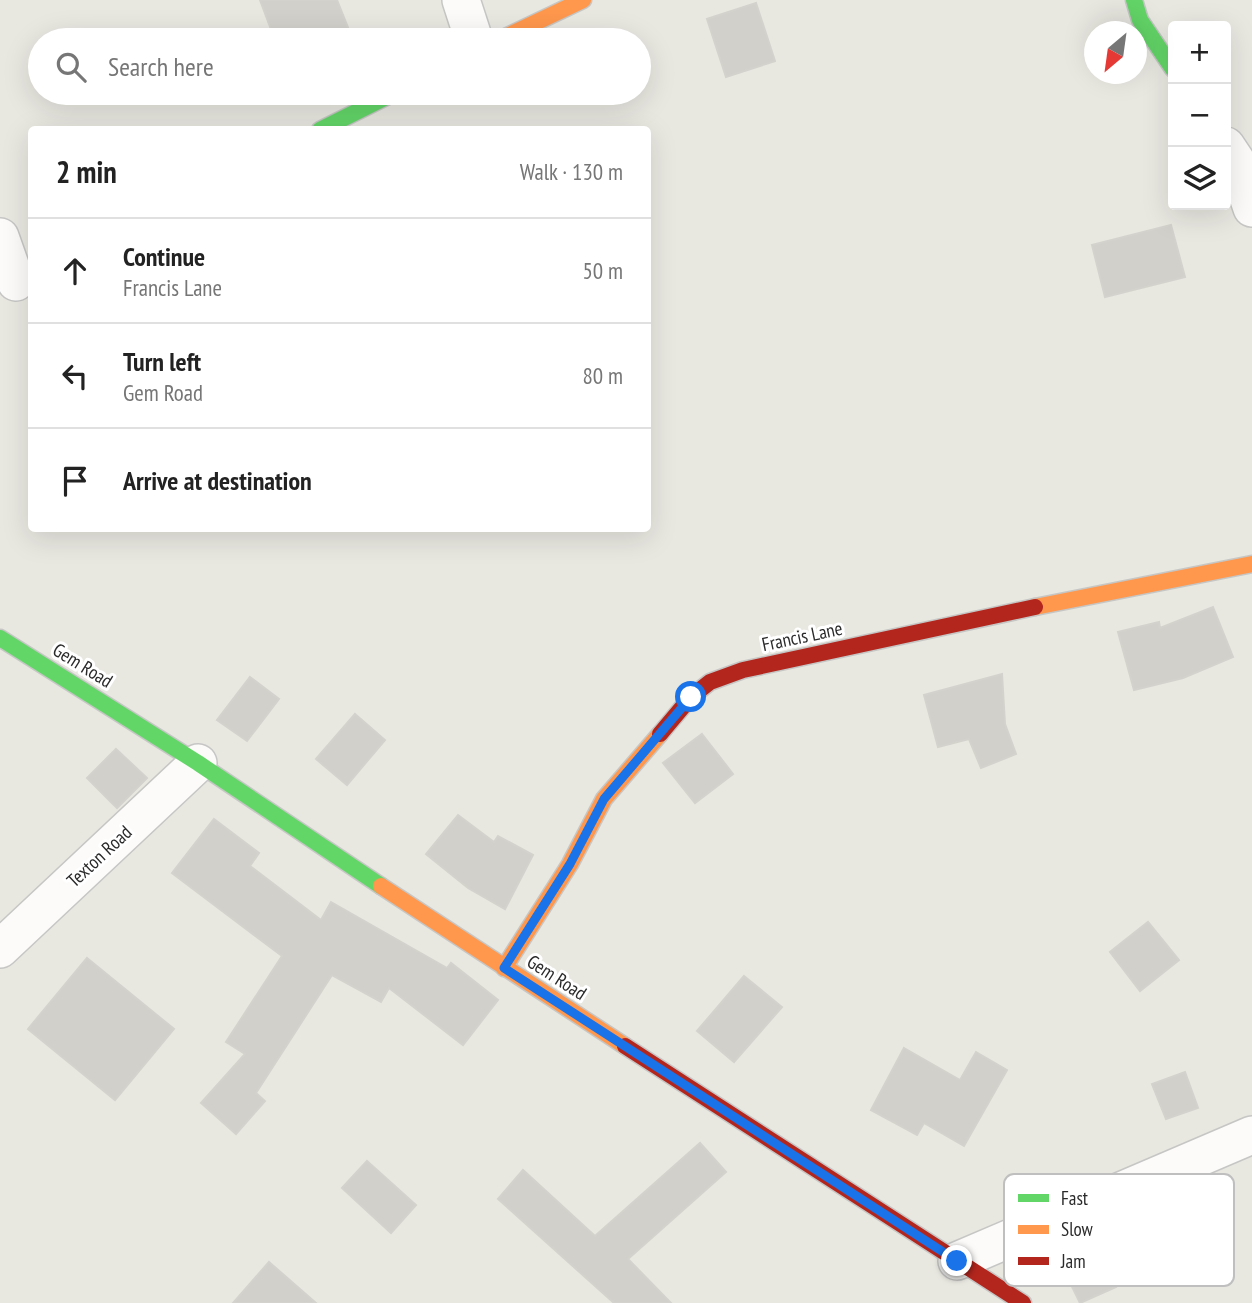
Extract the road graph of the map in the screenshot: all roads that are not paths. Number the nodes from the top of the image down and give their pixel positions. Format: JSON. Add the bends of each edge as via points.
{"nodes":[{"id":1,"x":461,"y":0,"type":"edge"},
{"id":2,"x":583,"y":0,"type":"edge"},
{"id":3,"x":1134,"y":0,"type":"edge"},
{"id":4,"x":470,"y":28,"type":"edge"},
{"id":5,"x":524,"y":28,"type":"edge"},
{"id":6,"x":1168,"y":62,"type":"edge"},
{"id":7,"x":370,"y":105,"type":"edge"},
{"id":8,"x":328,"y":126,"type":"edge"},
{"id":9,"x":1227,"y":147,"type":"edge"},
{"id":10,"x":1252,"y":208,"type":"edge"},
{"id":11,"x":0,"y":236,"type":"edge"},
{"id":12,"x":16,"y":282,"type":"edge"},
{"id":13,"x":1252,"y":564,"type":"edge"},
{"id":14,"x":0,"y":638,"type":"edge"},
{"id":15,"x":198,"y":762,"type":"junction"},
{"id":16,"x":0,"y":949,"type":"edge"},
{"id":17,"x":504,"y":968,"type":"junction"},
{"id":18,"x":1252,"y":1135,"type":"edge"},
{"id":19,"x":1161,"y":1174,"type":"edge"},
{"id":20,"x":1004,"y":1241,"type":"edge"},
{"id":21,"x":957,"y":1261,"type":"junction"},
{"id":22,"x":1023,"y":1303,"type":"edge"}],
"edges":[{"from":1,"to":4,"type":"street"},
{"from":2,"to":5,"type":"street"},
{"from":3,"to":6,"type":"street","via":[[1140,20]]},
{"from":7,"to":8,"type":"street"},
{"from":9,"to":10,"type":"street"},
{"from":11,"to":12,"type":"street"},
{"from":13,"to":17,"type":"street","name":"Francis Lane","via":[[756,667],[710,682],[691,697],[604,799],[570,864]]},
{"from":14,"to":15,"type":"street","name":"Gem Road"},
{"from":15,"to":16,"type":"street","name":"Texton Road"},
{"from":15,"to":17,"type":"street","name":"Gem Road"},
{"from":17,"to":21,"type":"street","name":"Gem Road"},
{"from":18,"to":19,"type":"street"},
{"from":20,"to":21,"type":"street"},
{"from":21,"to":22,"type":"street","name":"Gem Road"}]}
